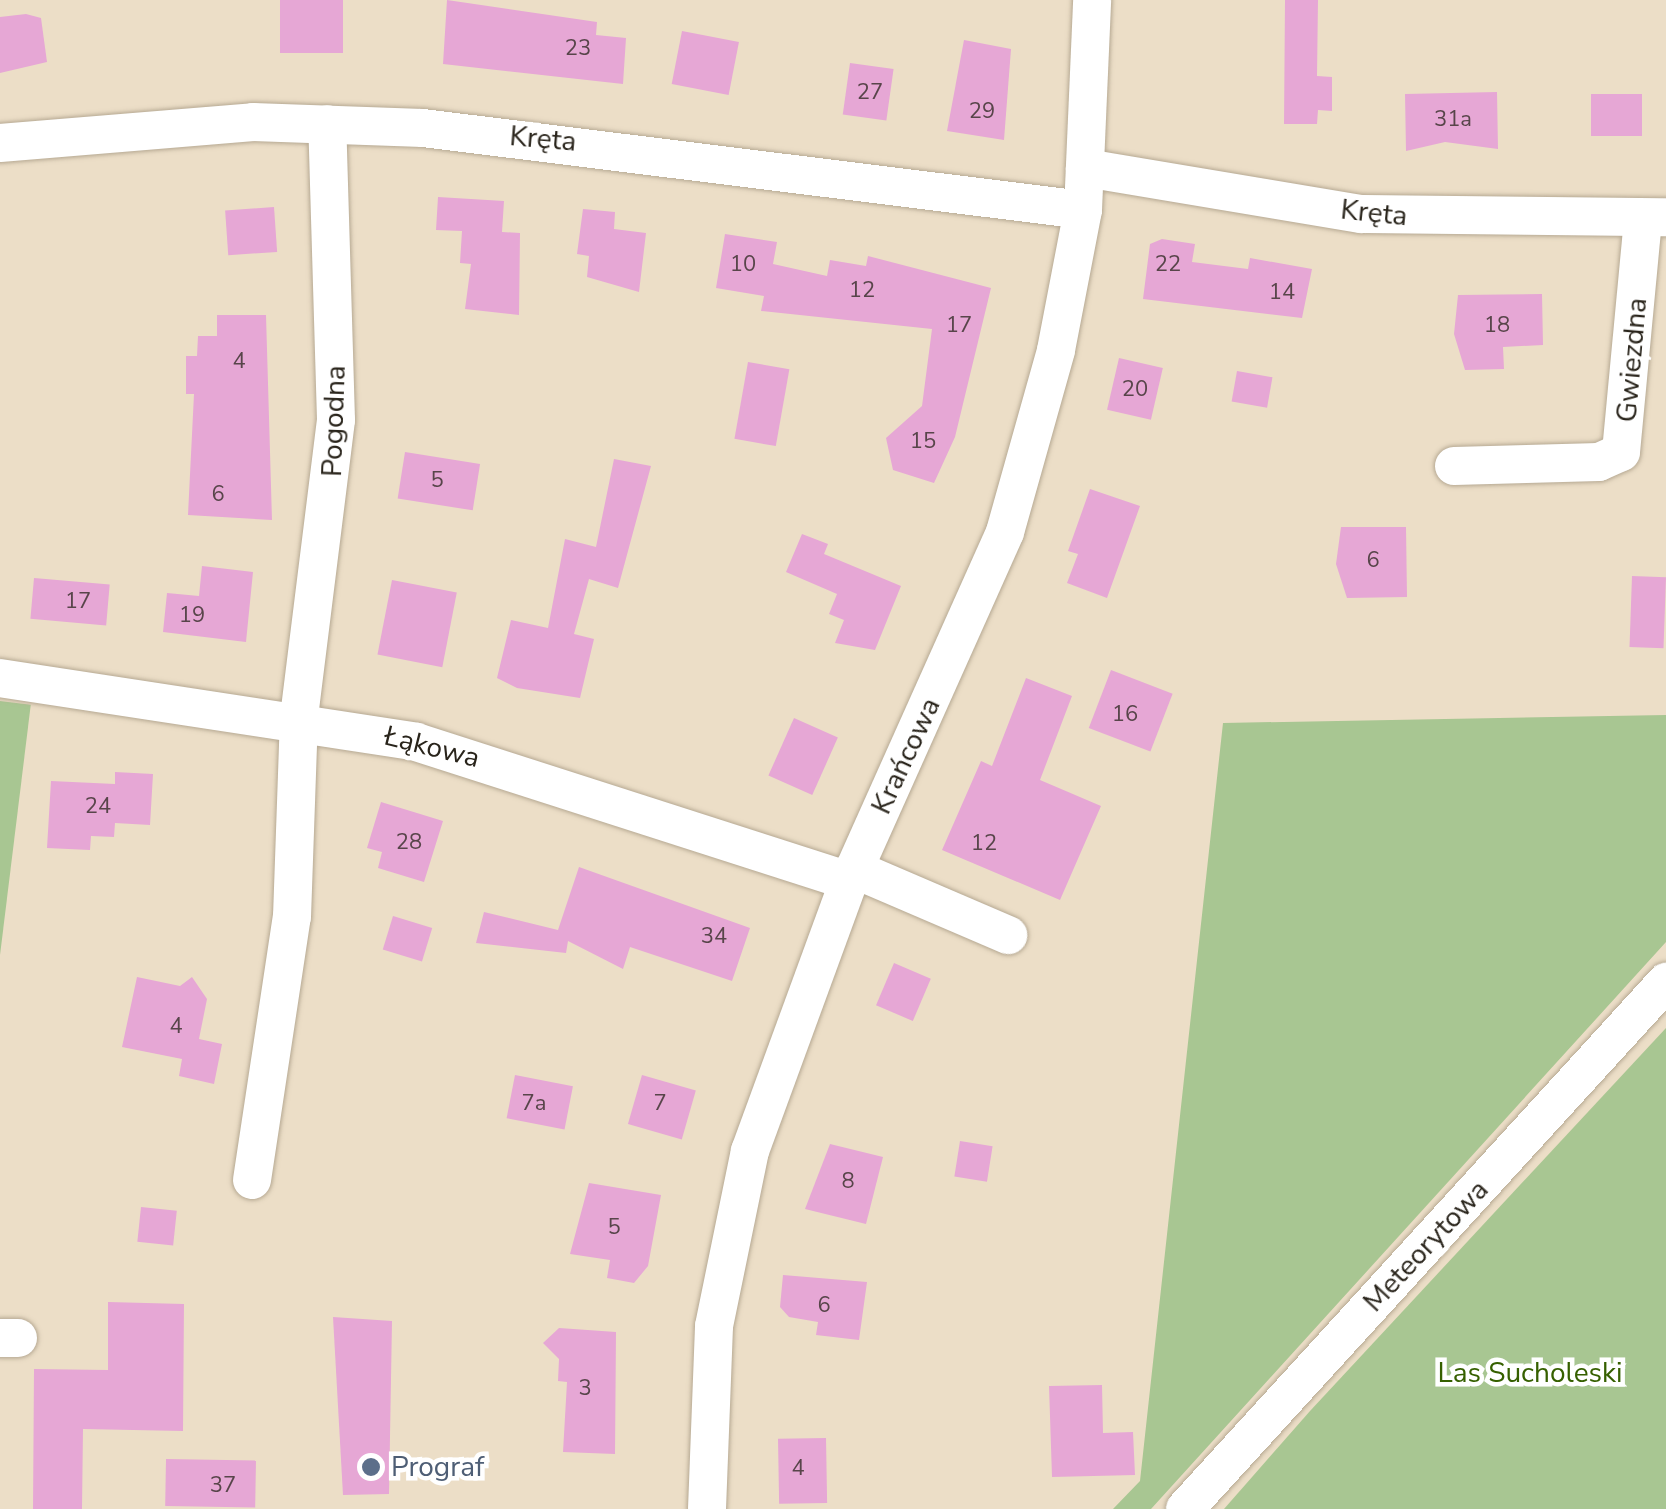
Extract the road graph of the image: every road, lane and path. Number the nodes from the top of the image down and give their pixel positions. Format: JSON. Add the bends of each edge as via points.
{"nodes":[{"id":1,"x":1092,"y":0,"type":"edge"},
{"id":2,"x":327,"y":124,"type":"junction"},
{"id":3,"x":0,"y":143,"type":"edge"},
{"id":4,"x":1085,"y":168,"type":"junction"},
{"id":5,"x":1082,"y":210,"type":"junction"},
{"id":6,"x":1655,"y":217,"type":"edge"},
{"id":7,"x":1454,"y":466,"type":"dead end"},
{"id":8,"x":0,"y":678,"type":"edge"},
{"id":9,"x":299,"y":717,"type":"junction"},
{"id":10,"x":851,"y":875,"type":"junction"},
{"id":11,"x":1008,"y":935,"type":"dead end"},
{"id":12,"x":1666,"y":982,"type":"edge"},
{"id":13,"x":252,"y":1180,"type":"dead end"},
{"id":14,"x":706,"y":1509,"type":"edge"},
{"id":15,"x":1186,"y":1509,"type":"edge"}],
"edges":[{"from":1,"to":4,"type":"street","name":"Krańcowa"},
{"from":2,"to":3,"type":"street","name":"Kręta"},
{"from":2,"to":5,"type":"street","name":"Kręta","via":[[595,143]]},
{"from":2,"to":9,"type":"street","name":"Pogodna","via":[[336,420]]},
{"from":4,"to":5,"type":"street","name":"Krańcowa"},
{"from":4,"to":6,"type":"street","name":"Kręta","via":[[1361,214]]},
{"from":5,"to":10,"type":"street","name":"Krańcowa","via":[[1056,350],[1005,532]]},
{"from":6,"to":7,"type":"street","name":"Gwiezdna","via":[[1620,452],[1599,462]]},
{"from":8,"to":9,"type":"street","name":"Łąkowa"},
{"from":9,"to":10,"type":"street","name":"Łąkowa","via":[[519,770]]},
{"from":9,"to":13,"type":"street","name":"Pogodna","via":[[292,917]]},
{"from":10,"to":11,"type":"street","name":"Łąkowa"},
{"from":10,"to":14,"type":"street","name":"Krańcowa","via":[[750,1151],[725,1250]]},
{"from":12,"to":15,"type":"street","name":"Meteorytowa"}]}
